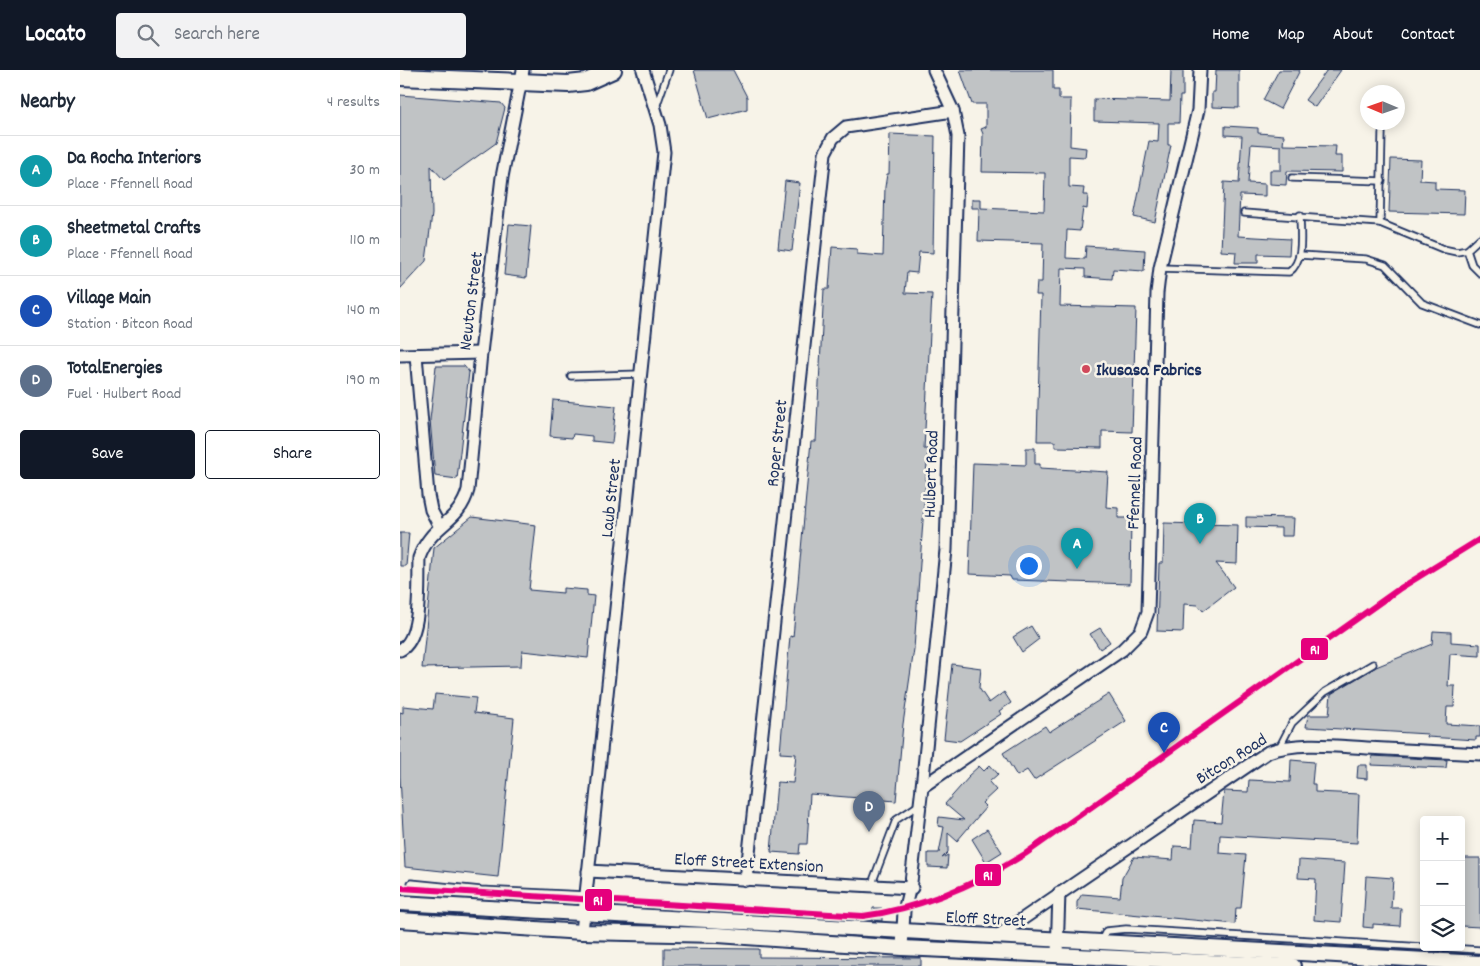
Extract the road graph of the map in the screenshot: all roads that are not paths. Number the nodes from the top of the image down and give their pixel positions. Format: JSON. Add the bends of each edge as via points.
{"nodes":[{"id":1,"x":613,"y":70,"type":"edge"},
{"id":2,"x":643,"y":70,"type":"edge"},
{"id":3,"x":669,"y":70,"type":"edge"},
{"id":4,"x":934,"y":70,"type":"edge"},
{"id":5,"x":1200,"y":70,"type":"edge"},
{"id":6,"x":523,"y":76,"type":"edge"},
{"id":7,"x":400,"y":77,"type":"edge"},
{"id":8,"x":655,"y":109,"type":"junction"},
{"id":9,"x":953,"y":111,"type":"junction"},
{"id":10,"x":1382,"y":133,"type":"dead end"},
{"id":11,"x":1292,"y":178,"type":"dead end"},
{"id":12,"x":1382,"y":181,"type":"junction"},
{"id":13,"x":1244,"y":213,"type":"dead end"},
{"id":14,"x":1300,"y":215,"type":"junction"},
{"id":15,"x":1380,"y":223,"type":"junction"},
{"id":16,"x":1480,"y":238,"type":"edge"},
{"id":17,"x":1467,"y":250,"type":"junction"},
{"id":18,"x":1299,"y":255,"type":"junction"},
{"id":19,"x":1160,"y":268,"type":"junction"},
{"id":20,"x":1480,"y":273,"type":"edge"},
{"id":21,"x":1480,"y":324,"type":"edge"},
{"id":22,"x":481,"y":353,"type":"junction"},
{"id":23,"x":400,"y":355,"type":"edge"},
{"id":24,"x":416,"y":355,"type":"junction"},
{"id":25,"x":641,"y":374,"type":"junction"},
{"id":26,"x":571,"y":376,"type":"dead end"},
{"id":27,"x":440,"y":527,"type":"junction"},
{"id":28,"x":400,"y":650,"type":"edge"},
{"id":29,"x":1373,"y":664,"type":"dead end"},
{"id":30,"x":1279,"y":748,"type":"junction"},
{"id":31,"x":1480,"y":754,"type":"edge"},
{"id":32,"x":922,"y":787,"type":"junction"},
{"id":33,"x":920,"y":804,"type":"junction"},
{"id":34,"x":588,"y":872,"type":"junction"},
{"id":35,"x":746,"y":880,"type":"junction"},
{"id":36,"x":411,"y":883,"type":"dead end"},
{"id":37,"x":871,"y":886,"type":"junction"},
{"id":38,"x":910,"y":886,"type":"junction"},
{"id":39,"x":1059,"y":893,"type":"junction"},
{"id":40,"x":586,"y":895,"type":"junction"},
{"id":41,"x":400,"y":903,"type":"edge"},
{"id":42,"x":584,"y":915,"type":"junction"},
{"id":43,"x":400,"y":920,"type":"edge"},
{"id":44,"x":754,"y":931,"type":"junction"},
{"id":45,"x":582,"y":932,"type":"junction"},
{"id":46,"x":906,"y":932,"type":"junction"},
{"id":47,"x":996,"y":937,"type":"junction"},
{"id":48,"x":1101,"y":941,"type":"junction"},
{"id":49,"x":1057,"y":947,"type":"junction"},
{"id":50,"x":1420,"y":947,"type":"edge"},
{"id":51,"x":906,"y":948,"type":"junction"},
{"id":52,"x":1465,"y":949,"type":"edge"},
{"id":53,"x":1480,"y":950,"type":"edge"},
{"id":54,"x":1100,"y":956,"type":"junction"},
{"id":55,"x":1222,"y":960,"type":"edge"},
{"id":56,"x":1124,"y":962,"type":"edge"},
{"id":57,"x":1480,"y":964,"type":"edge"},
{"id":58,"x":1293,"y":966,"type":"edge"}],
"edges":[{"from":1,"to":6,"type":"main road","via":[[586,82],[568,84]]},
{"from":2,"to":8,"type":"street","name":"Laub Street"},
{"from":3,"to":8,"type":"lane"},
{"from":4,"to":9,"type":"street","name":"Hulbert Road"},
{"from":5,"to":19,"type":"street","name":"Ffennell Road","via":[[1198,110]]},
{"from":6,"to":7,"type":"main road"},
{"from":6,"to":22,"type":"street","name":"Newton Street","via":[[502,177]]},
{"from":8,"to":25,"type":"street","name":"Laub Street","via":[[664,152]]},
{"from":9,"to":32,"type":"street","name":"Hulbert Road","via":[[958,136],[946,550]]},
{"from":9,"to":35,"type":"street","name":"Roper Street","via":[[846,127],[832,138],[824,152]]},
{"from":10,"to":12,"type":"lane"},
{"from":11,"to":12,"type":"lane"},
{"from":12,"to":15,"type":"lane"},
{"from":13,"to":14,"type":"lane"},
{"from":14,"to":15,"type":"lane"},
{"from":14,"to":18,"type":"lane"},
{"from":15,"to":17,"type":"lane","via":[[1443,250]]},
{"from":16,"to":17,"type":"lane"},
{"from":17,"to":20,"type":"lane","via":[[1472,265]]},
{"from":18,"to":19,"type":"lane","via":[[1294,268],[1282,273]]},
{"from":18,"to":21,"type":"lane","via":[[1385,264],[1422,302]]},
{"from":19,"to":32,"type":"street","name":"Ffennell Road","via":[[1148,612],[1141,631],[1122,650]]},
{"from":22,"to":24,"type":"street"},
{"from":22,"to":27,"type":"street","name":"Newton Street","via":[[468,490],[461,510]]},
{"from":23,"to":24,"type":"street"},
{"from":24,"to":27,"type":"street","via":[[428,495]]},
{"from":25,"to":26,"type":"lane"},
{"from":25,"to":34,"type":"street","name":"Laub Street"},
{"from":27,"to":28,"type":"street","name":"Newton Street","via":[[428,538],[419,558],[414,634],[407,646]]},
{"from":29,"to":30,"type":"lane","via":[[1325,692],[1292,723]]},
{"from":30,"to":31,"type":"street","name":"Bitcon Road","via":[[1346,747]]},
{"from":30,"to":39,"type":"street","name":"Bitcon Road","via":[[1268,752]]},
{"from":32,"to":33,"type":"street","name":"Hulbert Road"},
{"from":33,"to":37,"type":"lane","via":[[896,820]]},
{"from":33,"to":38,"type":"street","name":"Hulbert Road"},
{"from":34,"to":35,"type":"street","name":"Eloff Street Extension"},
{"from":34,"to":40,"type":"street","name":"Laub Street"},
{"from":35,"to":37,"type":"street","name":"Eloff Street Extension"},
{"from":36,"to":40,"type":"lane"},
{"from":37,"to":38,"type":"street","name":"Eloff Street Extension"},
{"from":38,"to":46,"type":"street","name":"Hulbert Road"},
{"from":39,"to":47,"type":"street","name":"Bitcon Road"},
{"from":39,"to":49,"type":"street"},
{"from":40,"to":42,"type":"street","name":"Laub Street"},
{"from":41,"to":42,"type":"street","name":"Eloff Street"},
{"from":42,"to":44,"type":"street","name":"Eloff Street"},
{"from":42,"to":45,"type":"street","name":"Laub Street"},
{"from":43,"to":45,"type":"street","name":"Eloff Street"},
{"from":44,"to":45,"type":"street","name":"Eloff Street"},
{"from":44,"to":46,"type":"street","name":"Eloff Street"},
{"from":44,"to":51,"type":"street","name":"Eloff Street"},
{"from":46,"to":47,"type":"street","name":"Eloff Street"},
{"from":46,"to":51,"type":"street","name":"Hulbert Road"},
{"from":47,"to":49,"type":"street","name":"Eloff Street"},
{"from":48,"to":49,"type":"street","name":"Eloff Street"},
{"from":48,"to":50,"type":"lane","via":[[1106,931],[1126,929]]},
{"from":48,"to":54,"type":"lane"},
{"from":48,"to":55,"type":"street","name":"Eloff Street"},
{"from":49,"to":51,"type":"street","name":"Eloff Street"},
{"from":49,"to":54,"type":"street","name":"Eloff Street"},
{"from":52,"to":53,"type":"lane"},
{"from":54,"to":56,"type":"street","name":"Eloff Street"},
{"from":55,"to":56,"type":"street","name":"Eloff Street"},
{"from":55,"to":57,"type":"street","name":"Eloff Street"},
{"from":55,"to":58,"type":"street","name":"Eloff Street"}]}
